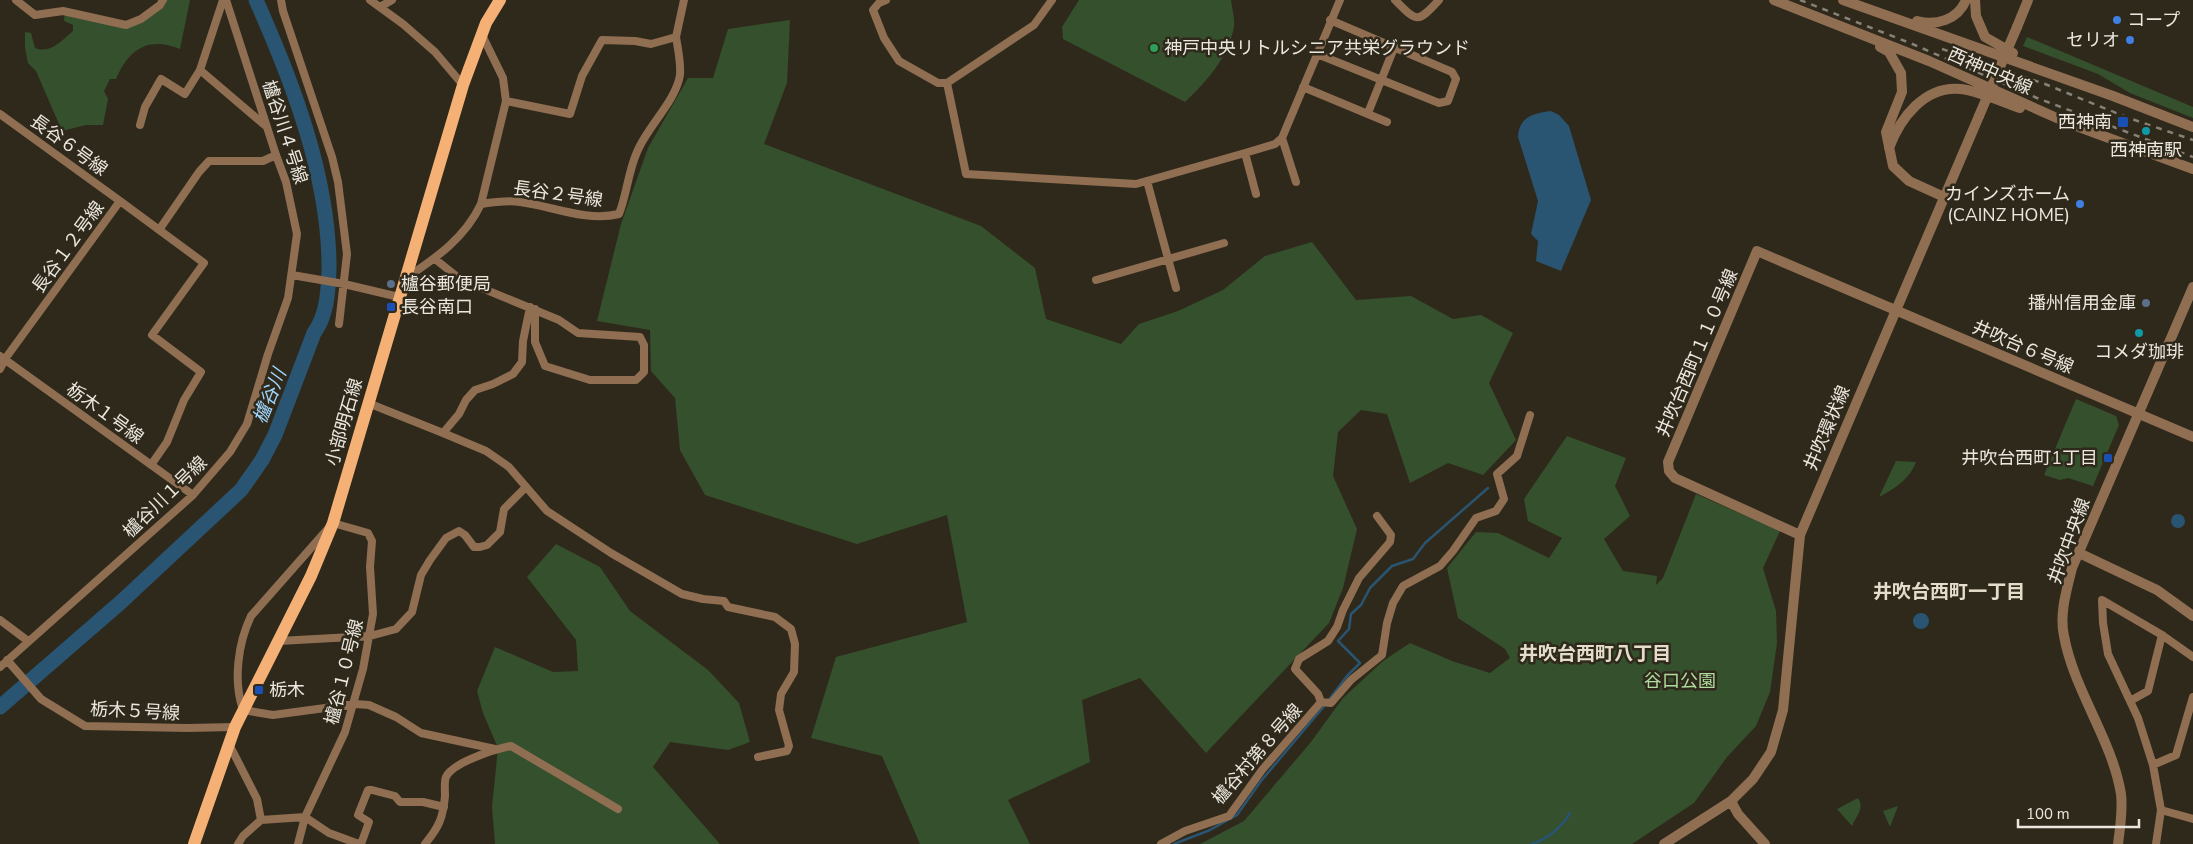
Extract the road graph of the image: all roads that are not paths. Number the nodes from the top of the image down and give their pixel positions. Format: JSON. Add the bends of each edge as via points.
{"nodes":[{"id":1,"x":16,"y":0,"type":"edge"},
{"id":2,"x":163,"y":0,"type":"edge"},
{"id":3,"x":225,"y":0,"type":"edge"},
{"id":4,"x":281,"y":0,"type":"edge"},
{"id":5,"x":370,"y":0,"type":"edge"},
{"id":6,"x":392,"y":0,"type":"edge"},
{"id":7,"x":500,"y":0,"type":"edge"},
{"id":8,"x":684,"y":0,"type":"edge"},
{"id":9,"x":886,"y":0,"type":"edge"},
{"id":10,"x":1052,"y":0,"type":"edge"},
{"id":11,"x":1395,"y":0,"type":"edge"},
{"id":12,"x":1439,"y":0,"type":"edge"},
{"id":13,"x":1774,"y":0,"type":"edge"},
{"id":14,"x":1845,"y":0,"type":"edge"},
{"id":15,"x":1966,"y":0,"type":"edge"},
{"id":16,"x":1975,"y":0,"type":"edge"},
{"id":17,"x":2028,"y":0,"type":"edge"},
{"id":18,"x":1338,"y":1,"type":"edge"},
{"id":19,"x":380,"y":7,"type":"junction"},
{"id":20,"x":1813,"y":15,"type":"junction"},
{"id":21,"x":1330,"y":20,"type":"junction"},
{"id":22,"x":482,"y":35,"type":"junction"},
{"id":23,"x":676,"y":37,"type":"junction"},
{"id":24,"x":1394,"y":48,"type":"junction"},
{"id":25,"x":1317,"y":54,"type":"junction"},
{"id":26,"x":200,"y":70,"type":"junction"},
{"id":27,"x":1380,"y":81,"type":"junction"},
{"id":28,"x":947,"y":83,"type":"junction"},
{"id":29,"x":463,"y":85,"type":"junction"},
{"id":30,"x":1303,"y":86,"type":"junction"},
{"id":31,"x":2113,"y":96,"type":"junction"},
{"id":32,"x":506,"y":101,"type":"junction"},
{"id":33,"x":1368,"y":113,"type":"junction"},
{"id":34,"x":0,"y":114,"type":"edge"},
{"id":35,"x":1387,"y":122,"type":"dead end"},
{"id":36,"x":140,"y":124,"type":"dead end"},
{"id":37,"x":2068,"y":124,"type":"junction"},
{"id":38,"x":2193,"y":127,"type":"edge"},
{"id":39,"x":267,"y":128,"type":"junction"},
{"id":40,"x":1282,"y":138,"type":"junction"},
{"id":41,"x":1889,"y":149,"type":"junction"},
{"id":42,"x":1245,"y":154,"type":"junction"},
{"id":43,"x":276,"y":155,"type":"junction"},
{"id":44,"x":2193,"y":169,"type":"edge"},
{"id":45,"x":1147,"y":181,"type":"junction"},
{"id":46,"x":1296,"y":182,"type":"dead end"},
{"id":47,"x":1256,"y":194,"type":"dead end"},
{"id":48,"x":1944,"y":197,"type":"junction"},
{"id":49,"x":120,"y":200,"type":"junction"},
{"id":50,"x":481,"y":204,"type":"junction"},
{"id":51,"x":159,"y":230,"type":"junction"},
{"id":52,"x":1224,"y":243,"type":"dead end"},
{"id":53,"x":1168,"y":258,"type":"junction"},
{"id":54,"x":435,"y":259,"type":"junction"},
{"id":55,"x":292,"y":275,"type":"junction"},
{"id":56,"x":404,"y":279,"type":"junction"},
{"id":57,"x":1096,"y":280,"type":"dead end"},
{"id":58,"x":344,"y":284,"type":"junction"},
{"id":59,"x":1176,"y":288,"type":"dead end"},
{"id":60,"x":2193,"y":288,"type":"edge"},
{"id":61,"x":399,"y":298,"type":"junction"},
{"id":62,"x":532,"y":308,"type":"junction"},
{"id":63,"x":1896,"y":310,"type":"junction"},
{"id":64,"x":339,"y":324,"type":"dead end"},
{"id":65,"x":3,"y":358,"type":"edge"},
{"id":66,"x":0,"y":369,"type":"edge"},
{"id":67,"x":368,"y":403,"type":"junction"},
{"id":68,"x":1530,"y":414,"type":"dead end"},
{"id":69,"x":2138,"y":414,"type":"junction"},
{"id":70,"x":443,"y":432,"type":"junction"},
{"id":71,"x":2193,"y":437,"type":"edge"},
{"id":72,"x":151,"y":465,"type":"junction"},
{"id":73,"x":526,"y":487,"type":"junction"},
{"id":74,"x":193,"y":495,"type":"junction"},
{"id":75,"x":1377,"y":516,"type":"dead end"},
{"id":76,"x":333,"y":523,"type":"junction"},
{"id":77,"x":1800,"y":535,"type":"junction"},
{"id":78,"x":2079,"y":552,"type":"junction"},
{"id":79,"x":2193,"y":616,"type":"edge"},
{"id":80,"x":0,"y":620,"type":"edge"},
{"id":81,"x":2162,"y":635,"type":"junction"},
{"id":82,"x":370,"y":636,"type":"junction"},
{"id":83,"x":28,"y":641,"type":"junction"},
{"id":84,"x":279,"y":641,"type":"junction"},
{"id":85,"x":2193,"y":658,"type":"edge"},
{"id":86,"x":7,"y":660,"type":"junction"},
{"id":87,"x":0,"y":667,"type":"edge"},
{"id":88,"x":2193,"y":697,"type":"edge"},
{"id":89,"x":2130,"y":701,"type":"junction"},
{"id":90,"x":1325,"y":702,"type":"junction"},
{"id":91,"x":354,"y":704,"type":"junction"},
{"id":92,"x":243,"y":710,"type":"junction"},
{"id":93,"x":235,"y":727,"type":"junction"},
{"id":94,"x":229,"y":744,"type":"junction"},
{"id":95,"x":496,"y":750,"type":"junction"},
{"id":96,"x":758,"y":757,"type":"dead end"},
{"id":97,"x":2153,"y":765,"type":"junction"},
{"id":98,"x":1731,"y":801,"type":"junction"},
{"id":99,"x":444,"y":807,"type":"junction"},
{"id":100,"x":618,"y":809,"type":"dead end"},
{"id":101,"x":2161,"y":810,"type":"junction"},
{"id":102,"x":305,"y":817,"type":"junction"},
{"id":103,"x":2193,"y":819,"type":"edge"},
{"id":104,"x":261,"y":820,"type":"junction"},
{"id":105,"x":194,"y":844,"type":"edge"},
{"id":106,"x":238,"y":844,"type":"edge"},
{"id":107,"x":298,"y":844,"type":"edge"},
{"id":108,"x":360,"y":844,"type":"edge"},
{"id":109,"x":425,"y":844,"type":"edge"},
{"id":110,"x":1161,"y":844,"type":"edge"},
{"id":111,"x":1664,"y":844,"type":"edge"},
{"id":112,"x":1765,"y":844,"type":"edge"},
{"id":113,"x":2118,"y":844,"type":"edge"},
{"id":114,"x":2156,"y":844,"type":"edge"}],
"edges":[{"from":1,"to":2,"type":"street","via":[[34,15],[63,11],[126,25],[146,16]]},
{"from":3,"to":26,"type":"street"},
{"from":3,"to":39,"type":"street","name":"櫨谷川４号線"},
{"from":4,"to":58,"type":"street","via":[[338,182],[347,254]]},
{"from":5,"to":19,"type":"street"},
{"from":6,"to":19,"type":"street"},
{"from":7,"to":22,"type":"main road","name":"小部明石線"},
{"from":8,"to":23,"type":"street"},
{"from":9,"to":28,"type":"street","via":[[873,10],[884,38],[899,61],[938,83]]},
{"from":10,"to":28,"type":"street","via":[[1034,25]]},
{"from":11,"to":12,"type":"street","via":[[1417,18],[1424,16]]},
{"from":13,"to":20,"type":"street","name":"西神中央線"},
{"from":14,"to":15,"type":"street","via":[[1926,23],[1942,22],[1954,16]]},
{"from":14,"to":31,"type":"street","name":"西神中央線"},
{"from":16,"to":31,"type":"street","via":[[1976,16],[1985,37],[2021,58],[2073,76]]},
{"from":17,"to":48,"type":"street","name":"井吹環状線","bridge":true},
{"from":18,"to":21,"type":"street"},
{"from":19,"to":29,"type":"street","via":[[435,52]]},
{"from":20,"to":37,"type":"street","name":"西神中央線","via":[[1929,61]]},
{"from":20,"to":41,"type":"street","via":[[1889,52],[1901,73],[1902,92],[1886,132]]},
{"from":21,"to":24,"type":"street"},
{"from":21,"to":25,"type":"street"},
{"from":22,"to":29,"type":"main road","name":"小部明石線"},
{"from":22,"to":32,"type":"street","via":[[503,78]]},
{"from":23,"to":32,"type":"street","via":[[651,44],[602,40],[582,76],[570,114]]},
{"from":23,"to":50,"type":"street","name":"長谷２号線","via":[[679,78],[671,97],[635,154],[619,214],[606,217],[519,202]]},
{"from":24,"to":27,"type":"street"},
{"from":24,"to":27,"type":"street","via":[[1452,72],[1456,79],[1448,101],[1439,104]]},
{"from":25,"to":27,"type":"street"},
{"from":25,"to":30,"type":"street"},
{"from":26,"to":36,"type":"street","via":[[185,94],[161,79],[145,107]]},
{"from":26,"to":39,"type":"street"},
{"from":27,"to":33,"type":"street"},
{"from":28,"to":45,"type":"street","via":[[966,174],[1136,184]]},
{"from":29,"to":56,"type":"main road","name":"小部明石線"},
{"from":30,"to":33,"type":"street"},
{"from":30,"to":40,"type":"street"},
{"from":31,"to":38,"type":"street","name":"西神中央線"},
{"from":32,"to":50,"type":"street"},
{"from":33,"to":35,"type":"street"},
{"from":34,"to":49,"type":"street","name":"長谷６号線"},
{"from":37,"to":41,"type":"street","via":[[1961,89],[1938,90],[1905,115],[1895,130]]},
{"from":37,"to":44,"type":"street","name":"西神中央線"},
{"from":39,"to":43,"type":"street","name":"櫨谷川４号線"},
{"from":40,"to":42,"type":"street","via":[[1275,144]]},
{"from":40,"to":46,"type":"street"},
{"from":41,"to":48,"type":"street","via":[[1893,166],[1909,181]]},
{"from":42,"to":45,"type":"street"},
{"from":42,"to":47,"type":"street"},
{"from":43,"to":51,"type":"street","via":[[263,161],[209,161]]},
{"from":43,"to":55,"type":"street","name":"櫨谷川４号線","via":[[286,182],[297,234]]},
{"from":45,"to":53,"type":"street"},
{"from":48,"to":63,"type":"street","name":"井吹環状線"},
{"from":49,"to":51,"type":"street","name":"長谷１２号線"},
{"from":49,"to":65,"type":"street","name":"長谷１２号線"},
{"from":50,"to":54,"type":"street","via":[[462,234]]},
{"from":51,"to":72,"type":"street","name":"長谷１２号線","via":[[204,263],[152,335],[201,372],[184,400],[167,442]]},
{"from":52,"to":53,"type":"street"},
{"from":53,"to":57,"type":"street"},
{"from":53,"to":59,"type":"street"},
{"from":54,"to":56,"type":"street"},
{"from":54,"to":62,"type":"street","via":[[460,279]]},
{"from":55,"to":58,"type":"street"},
{"from":55,"to":74,"type":"street","name":"櫨谷川１号線","via":[[288,298],[247,424],[230,452]]},
{"from":56,"to":61,"type":"main road","name":"小部明石線"},
{"from":58,"to":61,"type":"street"},
{"from":58,"to":64,"type":"street"},
{"from":60,"to":69,"type":"street","name":"井吹中央線"},
{"from":61,"to":67,"type":"main road","name":"小部明石線"},
{"from":62,"to":62,"type":"street","via":[[535,342],[545,366],[590,380],[636,380],[644,372],[644,344],[640,337],[578,333],[560,320]]},
{"from":62,"to":70,"type":"street","via":[[526,321],[522,362],[513,374],[475,390]]},
{"from":63,"to":69,"type":"street","name":"井吹台６号線"},
{"from":63,"to":77,"type":"street","name":"井吹環状線"},
{"from":63,"to":77,"type":"street","name":"井吹台西町１１０号線","via":[[1757,251],[1668,462],[1669,471],[1675,478]]},
{"from":65,"to":66,"type":"street","name":"長谷１２号線"},
{"from":65,"to":72,"type":"street","name":"栃木１号線"},
{"from":67,"to":70,"type":"street"},
{"from":67,"to":76,"type":"main road","name":"小部明石線"},
{"from":68,"to":90,"type":"street","name":"櫨谷村第８号線","via":[[1517,456],[1497,474],[1504,499],[1496,511],[1476,518],[1440,566],[1403,586],[1393,603],[1382,655],[1351,680],[1331,702]]},
{"from":69,"to":71,"type":"street","name":"井吹台６号線"},
{"from":69,"to":78,"type":"street","name":"井吹中央線"},
{"from":70,"to":73,"type":"street","via":[[486,451],[509,467]]},
{"from":72,"to":74,"type":"street","name":"栃木１号線"},
{"from":73,"to":82,"type":"street","via":[[504,509],[500,532],[487,545],[474,546],[459,531],[446,538],[421,576],[412,612],[396,629]]},
{"from":73,"to":96,"type":"street","via":[[547,511],[682,594],[724,601],[728,607],[775,618],[791,629],[795,644],[794,672],[781,694],[778,710],[789,746],[787,751]]},
{"from":74,"to":83,"type":"street","name":"櫨谷川１号線"},
{"from":75,"to":90,"type":"street","via":[[1391,535],[1390,542],[1359,578],[1328,641],[1299,659],[1295,669]]},
{"from":76,"to":82,"type":"street","name":"櫨谷１０号線","via":[[368,533],[372,541],[373,614]]},
{"from":76,"to":84,"type":"main road","name":"小部明石線"},
{"from":76,"to":92,"type":"street","via":[[251,616],[238,666],[239,698]]},
{"from":77,"to":98,"type":"street","name":"井吹環状線","via":[[1783,710],[1771,752],[1753,779]]},
{"from":78,"to":79,"type":"street","via":[[2157,590]]},
{"from":78,"to":113,"type":"street","name":"井吹中央線","via":[[2065,599],[2063,635],[2074,672],[2114,766],[2121,796]]},
{"from":80,"to":83,"type":"street"},
{"from":81,"to":85,"type":"street"},
{"from":81,"to":89,"type":"street","via":[[2148,690]]},
{"from":81,"to":89,"type":"street","via":[[2102,600],[2108,654]]},
{"from":82,"to":84,"type":"street"},
{"from":82,"to":91,"type":"street","name":"櫨谷１０号線"},
{"from":83,"to":86,"type":"street","name":"櫨谷川１号線"},
{"from":84,"to":92,"type":"main road","name":"小部明石線"},
{"from":86,"to":87,"type":"street","name":"櫨谷川１号線"},
{"from":86,"to":93,"type":"street","name":"栃木５号線","via":[[42,699],[85,726]]},
{"from":88,"to":97,"type":"street","via":[[2176,755]]},
{"from":89,"to":97,"type":"street"},
{"from":90,"to":110,"type":"street","name":"櫨谷村第８号線","via":[[1262,770],[1229,816],[1185,831]]},
{"from":91,"to":92,"type":"street","via":[[273,715]]},
{"from":91,"to":95,"type":"street","via":[[369,705],[421,733]]},
{"from":91,"to":102,"type":"street","name":"櫨谷１０号線","via":[[346,732]]},
{"from":92,"to":93,"type":"main road","name":"小部明石線"},
{"from":93,"to":94,"type":"main road","name":"小部明石線"},
{"from":94,"to":104,"type":"street","via":[[257,799]]},
{"from":94,"to":105,"type":"main road","name":"小部明石線"},
{"from":95,"to":99,"type":"street","via":[[454,767],[446,777]]},
{"from":95,"to":100,"type":"street","via":[[512,746]]},
{"from":97,"to":101,"type":"street"},
{"from":98,"to":111,"type":"street","name":"井吹環状線"},
{"from":98,"to":112,"type":"street","via":[[1738,814]]},
{"from":99,"to":108,"type":"street","via":[[423,802],[400,802],[395,796],[368,790],[358,815],[369,822]]},
{"from":99,"to":109,"type":"street","via":[[435,832]]},
{"from":101,"to":103,"type":"street"},
{"from":101,"to":114,"type":"street"},
{"from":102,"to":104,"type":"street"},
{"from":102,"to":107,"type":"street","name":"櫨谷１０号線"},
{"from":102,"to":108,"type":"street","via":[[329,833]]},
{"from":104,"to":106,"type":"street"}]}
